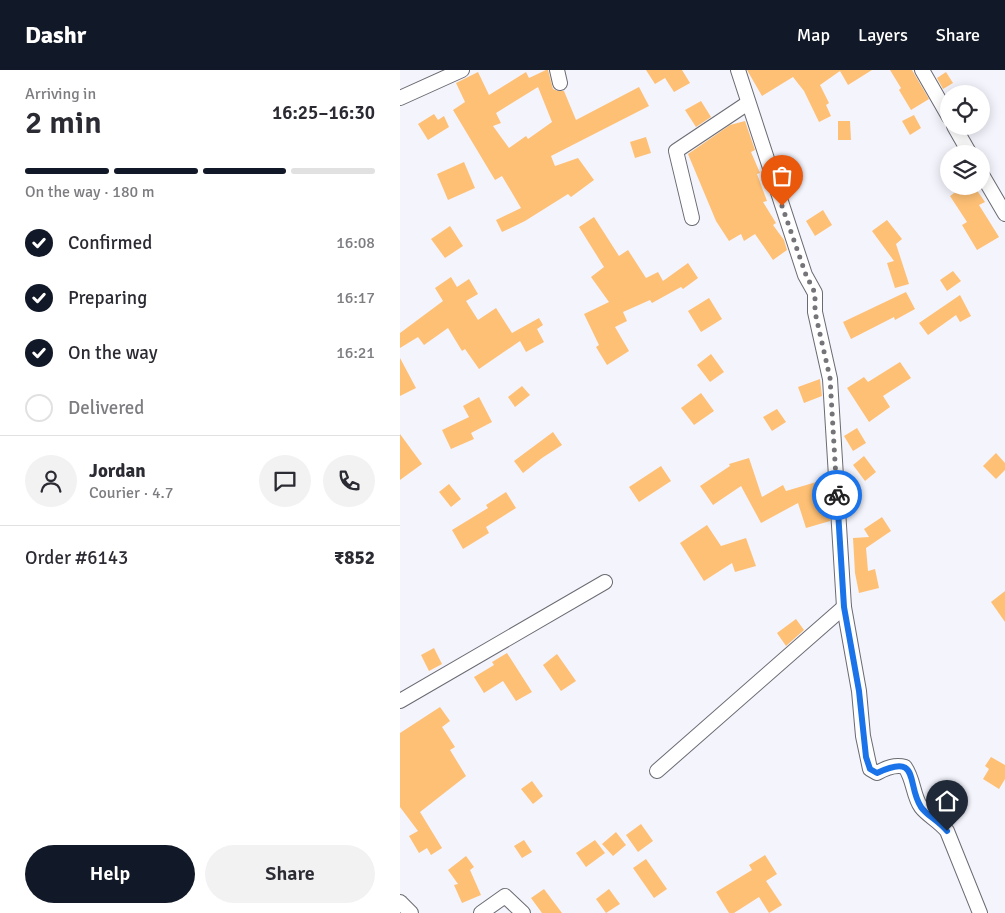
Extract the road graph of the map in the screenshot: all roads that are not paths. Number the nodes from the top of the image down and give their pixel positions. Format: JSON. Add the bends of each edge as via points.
{"nodes":[{"id":1,"x":462,"y":70,"type":"edge"},
{"id":2,"x":738,"y":70,"type":"edge"},
{"id":3,"x":922,"y":70,"type":"edge"},
{"id":4,"x":400,"y":98,"type":"edge"},
{"id":5,"x":940,"y":101,"type":"edge"},
{"id":6,"x":748,"y":103,"type":"junction"},
{"id":7,"x":990,"y":188,"type":"edge"},
{"id":8,"x":1005,"y":214,"type":"edge"},
{"id":9,"x":692,"y":218,"type":"dead end"},
{"id":10,"x":605,"y":582,"type":"dead end"},
{"id":11,"x":844,"y":607,"type":"junction"},
{"id":12,"x":400,"y":701,"type":"edge"},
{"id":13,"x":657,"y":771,"type":"dead end"},
{"id":14,"x":400,"y":902,"type":"edge"},
{"id":15,"x":411,"y":913,"type":"edge"},
{"id":16,"x":481,"y":913,"type":"edge"},
{"id":17,"x":523,"y":913,"type":"edge"},
{"id":18,"x":980,"y":913,"type":"edge"}],
"edges":[{"from":1,"to":4,"type":"street"},
{"from":2,"to":6,"type":"street"},
{"from":3,"to":5,"type":"street"},
{"from":6,"to":9,"type":"street","via":[[676,152]]},
{"from":6,"to":11,"type":"street","via":[[806,275],[815,293],[815,312],[830,378]]},
{"from":7,"to":8,"type":"street"},
{"from":10,"to":12,"type":"street"},
{"from":11,"to":13,"type":"street"},
{"from":11,"to":18,"type":"street","via":[[870,769],[877,773],[894,766],[905,767],[913,780],[920,806],[947,831]]},
{"from":14,"to":15,"type":"street"},
{"from":16,"to":17,"type":"street","via":[[505,896]]}]}
